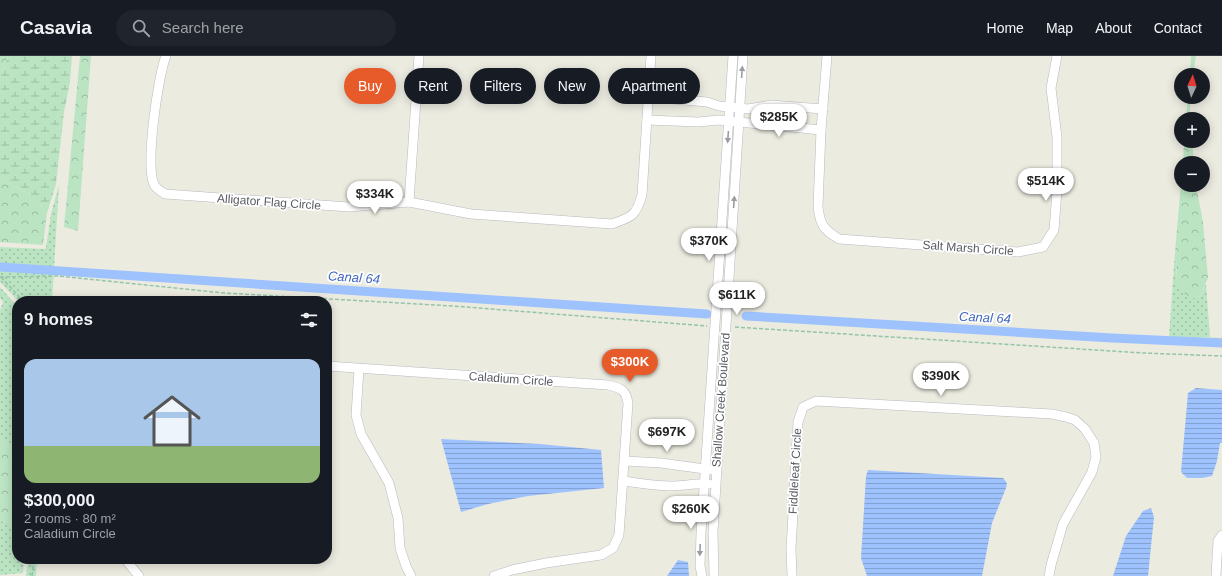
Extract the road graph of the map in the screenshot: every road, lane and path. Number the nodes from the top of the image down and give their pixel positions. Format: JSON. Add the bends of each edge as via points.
{"nodes":[{"id":1,"x":166,"y":56,"type":"edge"},
{"id":2,"x":419,"y":56,"type":"edge"},
{"id":3,"x":651,"y":56,"type":"edge"},
{"id":4,"x":733,"y":56,"type":"edge"},
{"id":5,"x":744,"y":56,"type":"edge"},
{"id":6,"x":827,"y":56,"type":"edge"},
{"id":7,"x":1057,"y":56,"type":"edge"},
{"id":8,"x":650,"y":68,"type":"edge"},
{"id":9,"x":700,"y":101,"type":"edge"},
{"id":10,"x":648,"y":104,"type":"edge"},
{"id":11,"x":735,"y":108,"type":"junction"},
{"id":12,"x":823,"y":109,"type":"junction"},
{"id":13,"x":647,"y":120,"type":"junction"},
{"id":14,"x":734,"y":121,"type":"junction"},
{"id":15,"x":821,"y":130,"type":"junction"},
{"id":16,"x":409,"y":202,"type":"junction"},
{"id":17,"x":0,"y":277,"type":"edge"},
{"id":18,"x":18,"y":296,"type":"edge"},
{"id":19,"x":277,"y":296,"type":"edge"},
{"id":20,"x":332,"y":299,"type":"edge"},
{"id":21,"x":715,"y":326,"type":"junction"},
{"id":22,"x":726,"y":326,"type":"junction"},
{"id":23,"x":1222,"y":356,"type":"edge"},
{"id":24,"x":332,"y":366,"type":"edge"},
{"id":25,"x":358,"y":369,"type":"junction"},
{"id":26,"x":624,"y":461,"type":"junction"},
{"id":27,"x":706,"y":470,"type":"junction"},
{"id":28,"x":717,"y":471,"type":"junction"},
{"id":29,"x":623,"y":481,"type":"junction"},
{"id":30,"x":704,"y":483,"type":"junction"},
{"id":31,"x":716,"y":484,"type":"junction"},
{"id":32,"x":1222,"y":535,"type":"edge"},
{"id":33,"x":33,"y":564,"type":"edge"},
{"id":34,"x":129,"y":564,"type":"edge"},
{"id":35,"x":32,"y":576,"type":"edge"},
{"id":36,"x":139,"y":576,"type":"edge"},
{"id":37,"x":411,"y":576,"type":"edge"},
{"id":38,"x":494,"y":576,"type":"edge"},
{"id":39,"x":702,"y":576,"type":"edge"},
{"id":40,"x":714,"y":576,"type":"edge"},
{"id":41,"x":792,"y":576,"type":"edge"},
{"id":42,"x":1049,"y":576,"type":"edge"},
{"id":43,"x":1216,"y":576,"type":"edge"}],
"edges":[{"from":1,"to":16,"type":"street","name":"Alligator Flag Circle","via":[[156,99],[150,169],[155,186],[165,194],[349,207]]},
{"from":2,"to":16,"type":"street"},
{"from":3,"to":8,"type":"street","name":"Alligator Flag Circle"},
{"from":4,"to":11,"type":"street","name":"Shallow Creek Boulevard"},
{"from":11,"to":5,"type":"street","name":"Shallow Creek Boulevard","one_way":true},
{"from":6,"to":12,"type":"street","name":"Salt Marsh Circle"},
{"from":7,"to":15,"type":"street","name":"Salt Marsh Circle","via":[[1051,88],[1057,136],[1057,191],[1054,230],[1043,247],[1018,252],[840,239],[826,231],[819,219]]},
{"from":9,"to":11,"type":"street"},
{"from":10,"to":13,"type":"street","name":"Alligator Flag Circle"},
{"from":11,"to":12,"type":"street","via":[[748,109],[771,105]]},
{"from":11,"to":14,"type":"street","name":"Shallow Creek Boulevard"},
{"from":12,"to":15,"type":"street","name":"Salt Marsh Circle"},
{"from":13,"to":14,"type":"street"},
{"from":13,"to":16,"type":"street","name":"Alligator Flag Circle","via":[[642,195],[638,208],[630,218],[612,224],[471,214]]},
{"from":14,"to":15,"type":"street"},
{"from":14,"to":21,"type":"street","name":"Shallow Creek Boulevard","one_way":true},
{"from":22,"to":14,"type":"street","name":"Shallow Creek Boulevard","one_way":true},
{"from":17,"to":18,"type":"path"},
{"from":17,"to":19,"type":"path","via":[[58,276]]},
{"from":20,"to":21,"type":"path"},
{"from":21,"to":27,"type":"street","name":"Shallow Creek Boulevard"},
{"from":22,"to":23,"type":"path"},
{"from":22,"to":28,"type":"street","name":"Shallow Creek Boulevard"},
{"from":24,"to":25,"type":"street","name":"Caladium Circle"},
{"from":25,"to":26,"type":"street","name":"Caladium Circle","via":[[620,387],[628,403]]},
{"from":25,"to":37,"type":"street","via":[[356,415],[361,434],[389,483],[398,518],[400,548]]},
{"from":26,"to":27,"type":"street","via":[[661,463]]},
{"from":26,"to":29,"type":"street","name":"Caladium Circle"},
{"from":27,"to":28,"type":"street"},
{"from":27,"to":30,"type":"street","name":"Shallow Creek Boulevard"},
{"from":28,"to":31,"type":"street","name":"Shallow Creek Boulevard"},
{"from":29,"to":30,"type":"street","via":[[669,486]]},
{"from":29,"to":38,"type":"street","name":"Caladium Circle","via":[[619,535],[613,548],[601,555],[546,562]]},
{"from":30,"to":31,"type":"street"},
{"from":30,"to":39,"type":"street","name":"Shallow Creek Boulevard","one_way":true,"via":[[700,566]]},
{"from":31,"to":40,"type":"street","name":"Shallow Creek Boulevard"},
{"from":32,"to":43,"type":"street","via":[[1218,541]]},
{"from":33,"to":35,"type":"path"},
{"from":34,"to":36,"type":"street"},
{"from":41,"to":42,"type":"street","name":"Fiddleleaf Circle","via":[[791,549],[798,422],[803,407],[816,401],[1052,414],[1075,420],[1094,443],[1096,457],[1092,472],[1063,524]]}]}
